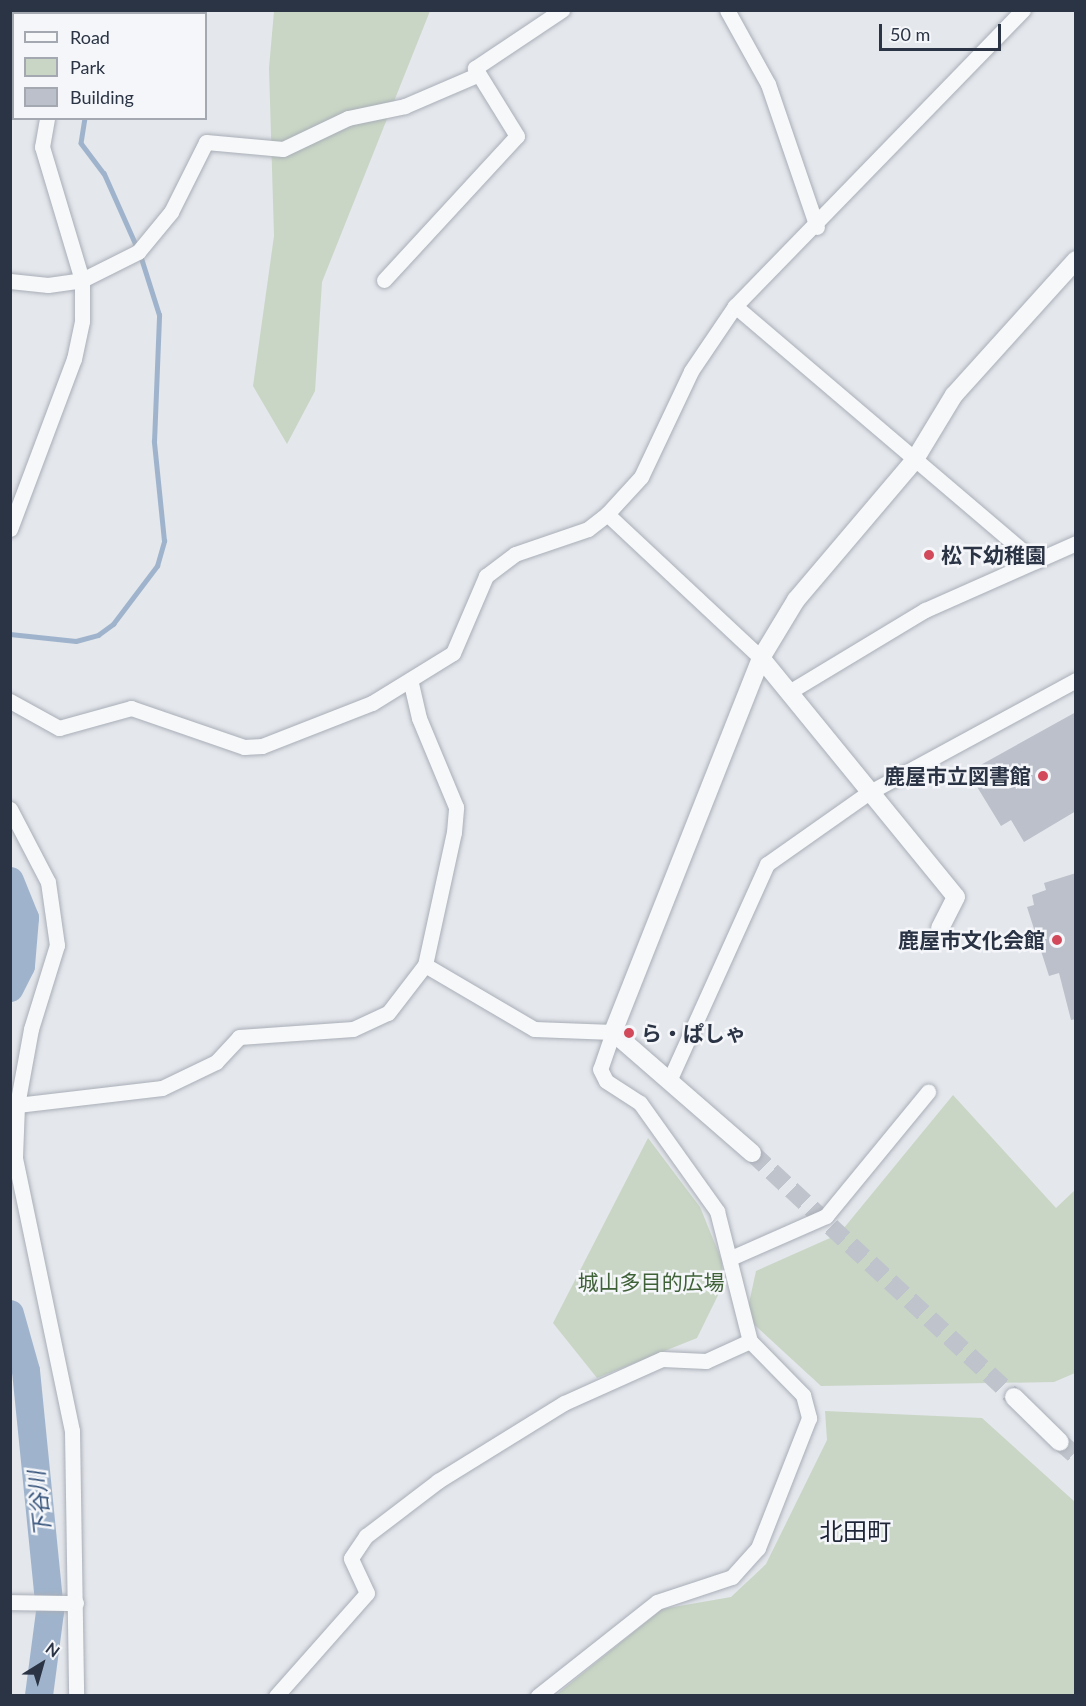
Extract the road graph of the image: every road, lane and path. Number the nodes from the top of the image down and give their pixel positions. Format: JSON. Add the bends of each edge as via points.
{"nodes":[{"id":1,"x":562,"y":10,"type":"edge"},
{"id":2,"x":727,"y":10,"type":"edge"},
{"id":3,"x":1023,"y":10,"type":"edge"},
{"id":4,"x":477,"y":75,"type":"junction"},
{"id":5,"x":47,"y":120,"type":"edge"},
{"id":6,"x":817,"y":227,"type":"junction"},
{"id":7,"x":1076,"y":260,"type":"edge"},
{"id":8,"x":82,"y":280,"type":"junction"},
{"id":9,"x":384,"y":280,"type":"dead end"},
{"id":10,"x":10,"y":281,"type":"edge"},
{"id":11,"x":735,"y":306,"type":"junction"},
{"id":12,"x":914,"y":461,"type":"junction"},
{"id":13,"x":607,"y":514,"type":"junction"},
{"id":14,"x":10,"y":529,"type":"edge"},
{"id":15,"x":1076,"y":543,"type":"edge"},
{"id":16,"x":1035,"y":561,"type":"junction"},
{"id":17,"x":762,"y":658,"type":"junction"},
{"id":18,"x":1076,"y":680,"type":"edge"},
{"id":19,"x":411,"y":682,"type":"junction"},
{"id":20,"x":789,"y":692,"type":"junction"},
{"id":21,"x":10,"y":700,"type":"edge"},
{"id":22,"x":868,"y":793,"type":"junction"},
{"id":23,"x":10,"y":809,"type":"edge"},
{"id":24,"x":940,"y":928,"type":"dead end"},
{"id":25,"x":425,"y":965,"type":"junction"},
{"id":26,"x":613,"y":1032,"type":"junction"},
{"id":27,"x":669,"y":1081,"type":"junction"},
{"id":28,"x":928,"y":1092,"type":"dead end"},
{"id":29,"x":17,"y":1104,"type":"junction"},
{"id":30,"x":752,"y":1153,"type":"tunnel mouth"},
{"id":31,"x":16,"y":1199,"type":"edge"},
{"id":32,"x":733,"y":1257,"type":"junction"},
{"id":33,"x":750,"y":1341,"type":"junction"},
{"id":34,"x":1014,"y":1398,"type":"tunnel mouth"},
{"id":35,"x":1060,"y":1442,"type":"tunnel mouth"},
{"id":36,"x":13,"y":1603,"type":"edge"},
{"id":37,"x":76,"y":1603,"type":"junction"},
{"id":38,"x":76,"y":1695,"type":"edge"},
{"id":39,"x":276,"y":1695,"type":"edge"},
{"id":40,"x":538,"y":1695,"type":"edge"}],
"edges":[{"from":1,"to":4,"type":"street","via":[[490,56],[475,68]]},
{"from":2,"to":6,"type":"street","via":[[768,84]]},
{"from":3,"to":6,"type":"street"},
{"from":4,"to":8,"type":"street","via":[[405,106],[348,118],[283,149],[206,142],[154,238]]},
{"from":4,"to":9,"type":"street","via":[[517,136]]},
{"from":5,"to":8,"type":"street","via":[[44,157]]},
{"from":6,"to":11,"type":"street"},
{"from":7,"to":12,"type":"street","via":[[954,395]]},
{"from":8,"to":10,"type":"street","via":[[48,285]]},
{"from":8,"to":14,"type":"street","via":[[74,359]]},
{"from":11,"to":12,"type":"street"},
{"from":11,"to":13,"type":"street","via":[[691,371],[641,477]]},
{"from":12,"to":16,"type":"street"},
{"from":12,"to":17,"type":"street","via":[[796,600]]},
{"from":13,"to":17,"type":"street"},
{"from":13,"to":19,"type":"street","via":[[588,529],[515,555],[486,576],[453,653]]},
{"from":15,"to":16,"type":"street"},
{"from":16,"to":20,"type":"street","via":[[925,610]]},
{"from":17,"to":20,"type":"street"},
{"from":17,"to":26,"type":"street"},
{"from":18,"to":22,"type":"street"},
{"from":19,"to":21,"type":"street","via":[[320,727],[244,747],[131,708],[59,728]]},
{"from":19,"to":25,"type":"street","via":[[419,718],[456,807]]},
{"from":20,"to":22,"type":"street"},
{"from":22,"to":24,"type":"street","via":[[956,897]]},
{"from":22,"to":27,"type":"street","via":[[766,864]]},
{"from":23,"to":29,"type":"street","via":[[48,882],[57,945],[31,1029]]},
{"from":25,"to":26,"type":"street","via":[[534,1029]]},
{"from":25,"to":29,"type":"street","via":[[388,1012],[353,1029],[239,1037],[216,1062],[162,1088]]},
{"from":26,"to":27,"type":"street"},
{"from":26,"to":32,"type":"street","via":[[600,1069],[606,1081],[640,1103],[672,1143],[717,1211]]},
{"from":27,"to":30,"type":"street"},
{"from":28,"to":32,"type":"street","via":[[826,1216]]},
{"from":29,"to":31,"type":"street"},
{"from":31,"to":37,"type":"street","via":[[72,1431]]},
{"from":32,"to":33,"type":"street","via":[[737,1306]]},
{"from":33,"to":39,"type":"street","via":[[706,1361],[662,1359],[564,1403],[438,1481],[366,1536],[351,1558],[367,1593]]},
{"from":33,"to":40,"type":"street","via":[[803,1395],[809,1418],[758,1548],[732,1577],[657,1602]]},
{"from":34,"to":35,"type":"street"},
{"from":36,"to":37,"type":"street"},
{"from":37,"to":38,"type":"street"}]}
